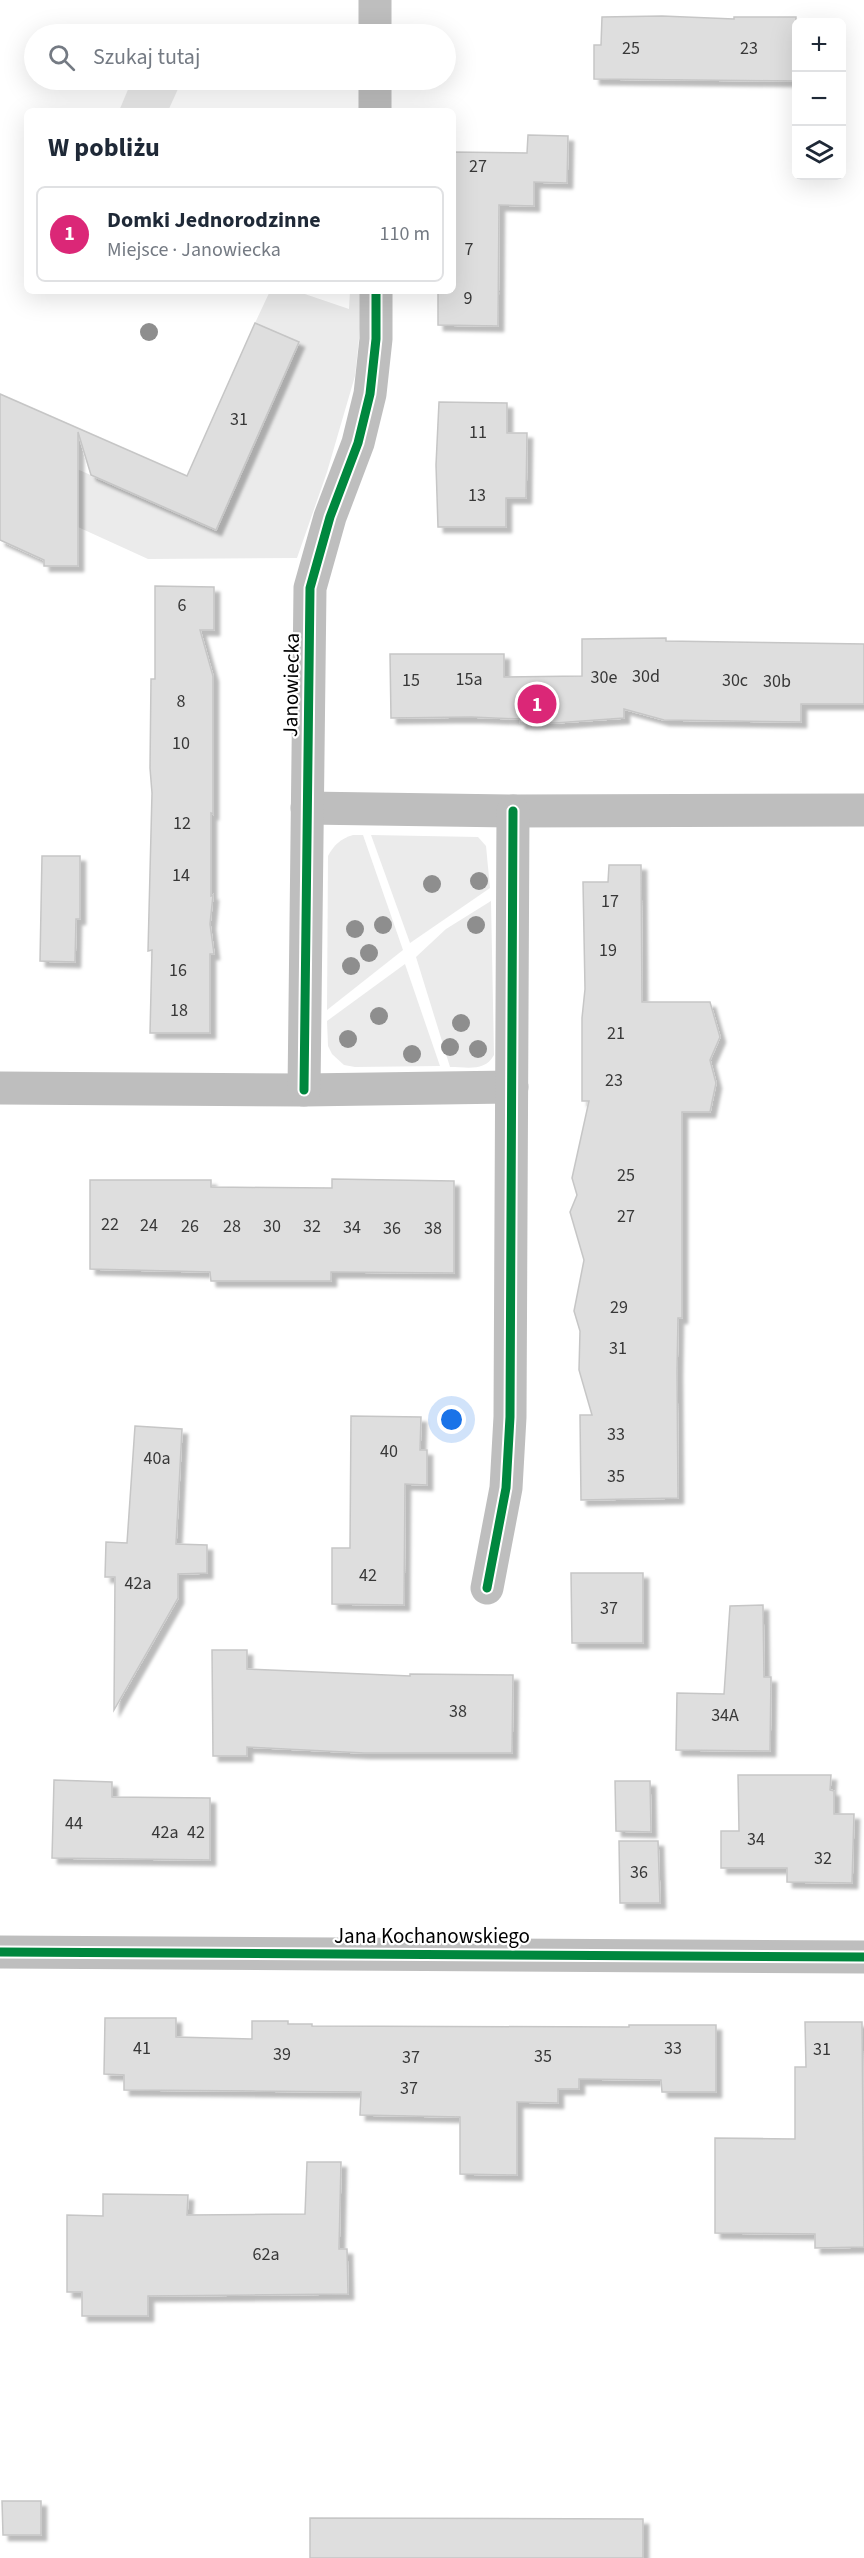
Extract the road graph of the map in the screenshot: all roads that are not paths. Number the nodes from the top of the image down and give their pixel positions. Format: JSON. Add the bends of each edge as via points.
{"nodes":[{"id":1,"x":375,"y":0,"type":"edge"},
{"id":2,"x":375,"y":24,"type":"edge"},
{"id":3,"x":375,"y":90,"type":"edge"},
{"id":4,"x":375,"y":108,"type":"edge"},
{"id":5,"x":376,"y":294,"type":"edge"},
{"id":6,"x":307,"y":808,"type":"junction"},
{"id":7,"x":864,"y":810,"type":"edge"},
{"id":8,"x":513,"y":811,"type":"junction"},
{"id":9,"x":0,"y":1088,"type":"edge"},
{"id":10,"x":512,"y":1088,"type":"junction"},
{"id":11,"x":304,"y":1090,"type":"junction"},
{"id":12,"x":487,"y":1588,"type":"dead end"},
{"id":13,"x":0,"y":1952,"type":"edge"},
{"id":14,"x":864,"y":1957,"type":"edge"}],
"edges":[{"from":1,"to":2,"type":"street"},
{"from":3,"to":4,"type":"street"},
{"from":5,"to":6,"type":"street","name":"Janowiecka","via":[[370,394],[358,443],[330,517],[310,588]]},
{"from":6,"to":8,"type":"street"},
{"from":6,"to":11,"type":"street","name":"Janowiecka"},
{"from":7,"to":8,"type":"street"},
{"from":8,"to":10,"type":"street"},
{"from":9,"to":11,"type":"street"},
{"from":10,"to":11,"type":"street"},
{"from":10,"to":12,"type":"street","via":[[510,1417],[506,1488]]},
{"from":13,"to":14,"type":"street","name":"Jana Kochanowskiego"}]}
